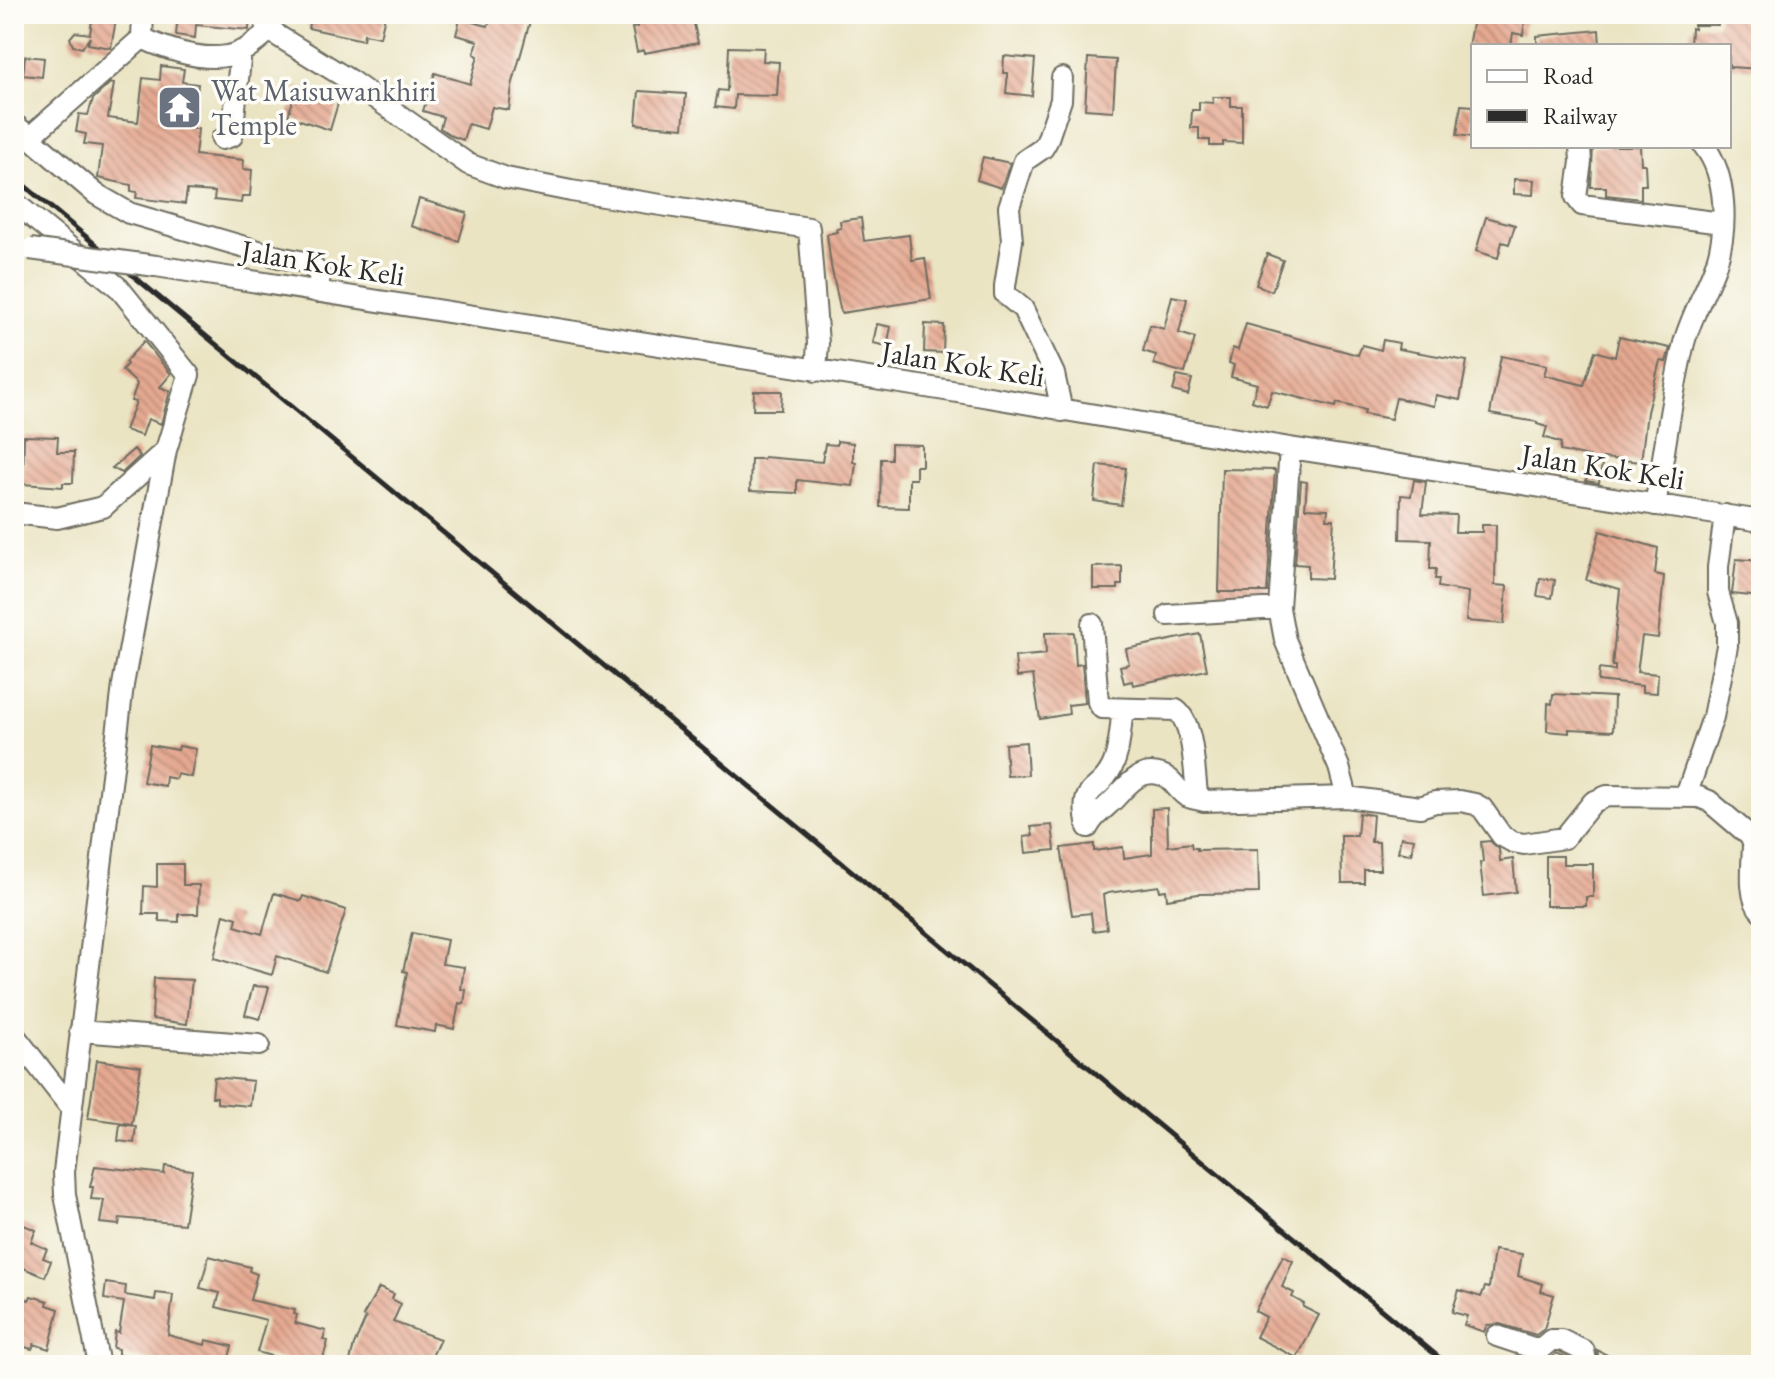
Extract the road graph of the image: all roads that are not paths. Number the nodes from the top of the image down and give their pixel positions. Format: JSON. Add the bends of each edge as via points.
{"nodes":[{"id":1,"x":143,"y":14,"type":"edge"},
{"id":2,"x":267,"y":21,"type":"edge"},
{"id":3,"x":142,"y":38,"type":"junction"},
{"id":4,"x":241,"y":51,"type":"junction"},
{"id":5,"x":1062,"y":78,"type":"dead end"},
{"id":6,"x":22,"y":130,"type":"edge"},
{"id":7,"x":222,"y":139,"type":"dead end"},
{"id":8,"x":1580,"y":148,"type":"edge"},
{"id":9,"x":1705,"y":148,"type":"edge"},
{"id":10,"x":14,"y":202,"type":"edge"},
{"id":11,"x":1722,"y":223,"type":"junction"},
{"id":12,"x":22,"y":248,"type":"edge"},
{"id":13,"x":317,"y":292,"type":"junction"},
{"id":14,"x":816,"y":371,"type":"junction"},
{"id":15,"x":1062,"y":411,"type":"junction"},
{"id":16,"x":1290,"y":448,"type":"junction"},
{"id":17,"x":166,"y":450,"type":"junction"},
{"id":18,"x":1655,"y":505,"type":"junction"},
{"id":19,"x":14,"y":513,"type":"edge"},
{"id":20,"x":1725,"y":515,"type":"junction"},
{"id":21,"x":1757,"y":515,"type":"edge"},
{"id":22,"x":1279,"y":608,"type":"junction"},
{"id":23,"x":1168,"y":615,"type":"dead end"},
{"id":24,"x":1092,"y":624,"type":"dead end"},
{"id":25,"x":1123,"y":710,"type":"junction"},
{"id":26,"x":1686,"y":796,"type":"junction"},
{"id":27,"x":1347,"y":797,"type":"junction"},
{"id":28,"x":1204,"y":801,"type":"junction"},
{"id":29,"x":1761,"y":911,"type":"edge"},
{"id":30,"x":80,"y":1031,"type":"junction"},
{"id":31,"x":14,"y":1035,"type":"edge"},
{"id":32,"x":259,"y":1045,"type":"dead end"},
{"id":33,"x":71,"y":1108,"type":"junction"},
{"id":34,"x":1497,"y":1336,"type":"dead end"},
{"id":35,"x":1536,"y":1357,"type":"edge"},
{"id":36,"x":99,"y":1365,"type":"edge"},
{"id":37,"x":1587,"y":1365,"type":"edge"}],
"edges":[{"from":1,"to":3,"type":"street"},
{"from":2,"to":4,"type":"street"},
{"from":2,"to":14,"type":"street","via":[[278,36],[486,172],[571,191],[809,228]]},
{"from":3,"to":4,"type":"street","via":[[187,55]]},
{"from":3,"to":6,"type":"street"},
{"from":4,"to":7,"type":"street","via":[[232,136]]},
{"from":5,"to":15,"type":"street","via":[[1061,100],[1047,141],[1024,161],[1009,207],[1012,241],[1005,294],[1023,309],[1054,374]]},
{"from":6,"to":13,"type":"street","via":[[96,194],[129,213],[310,263],[320,276]]},
{"from":8,"to":11,"type":"street","via":[[1576,197],[1582,205]]},
{"from":9,"to":11,"type":"street","via":[[1717,169]]},
{"from":10,"to":17,"type":"street","via":[[119,288],[185,368],[188,384]]},
{"from":11,"to":18,"type":"street","via":[[1717,262],[1685,341]]},
{"from":12,"to":13,"type":"street","name":"Jalan Kok Keli","bridge":true},
{"from":13,"to":14,"type":"street","name":"Jalan Kok Keli"},
{"from":14,"to":15,"type":"street","name":"Jalan Kok Keli"},
{"from":15,"to":16,"type":"street","name":"Jalan Kok Keli"},
{"from":16,"to":18,"type":"street","name":"Jalan Kok Keli"},
{"from":16,"to":22,"type":"street"},
{"from":17,"to":19,"type":"street","via":[[103,507],[57,518]]},
{"from":17,"to":30,"type":"street","via":[[123,685]]},
{"from":18,"to":20,"type":"street","name":"Jalan Kok Keli"},
{"from":20,"to":21,"type":"street","name":"Jalan Kok Keli"},
{"from":20,"to":26,"type":"street","via":[[1718,592],[1727,646],[1713,717]]},
{"from":22,"to":23,"type":"street"},
{"from":22,"to":27,"type":"street","via":[[1285,640]]},
{"from":24,"to":25,"type":"street","via":[[1098,702],[1102,708]]},
{"from":25,"to":28,"type":"street","via":[[1181,713],[1188,726],[1197,793]]},
{"from":25,"to":28,"type":"street","via":[[1113,765],[1085,798],[1088,827],[1125,786],[1147,774],[1161,774],[1186,796]]},
{"from":26,"to":27,"type":"street","via":[[1607,796],[1593,802],[1564,838],[1524,844],[1502,836],[1475,804],[1435,802],[1420,807]]},
{"from":26,"to":29,"type":"street","via":[[1709,801],[1750,836],[1753,896]]},
{"from":27,"to":28,"type":"street"},
{"from":30,"to":32,"type":"street"},
{"from":30,"to":33,"type":"street"},
{"from":31,"to":33,"type":"street"},
{"from":33,"to":36,"type":"street","via":[[65,1195]]},
{"from":34,"to":35,"type":"street"},
{"from":35,"to":37,"type":"street","via":[[1551,1340],[1561,1340],[1584,1351]]}]}
